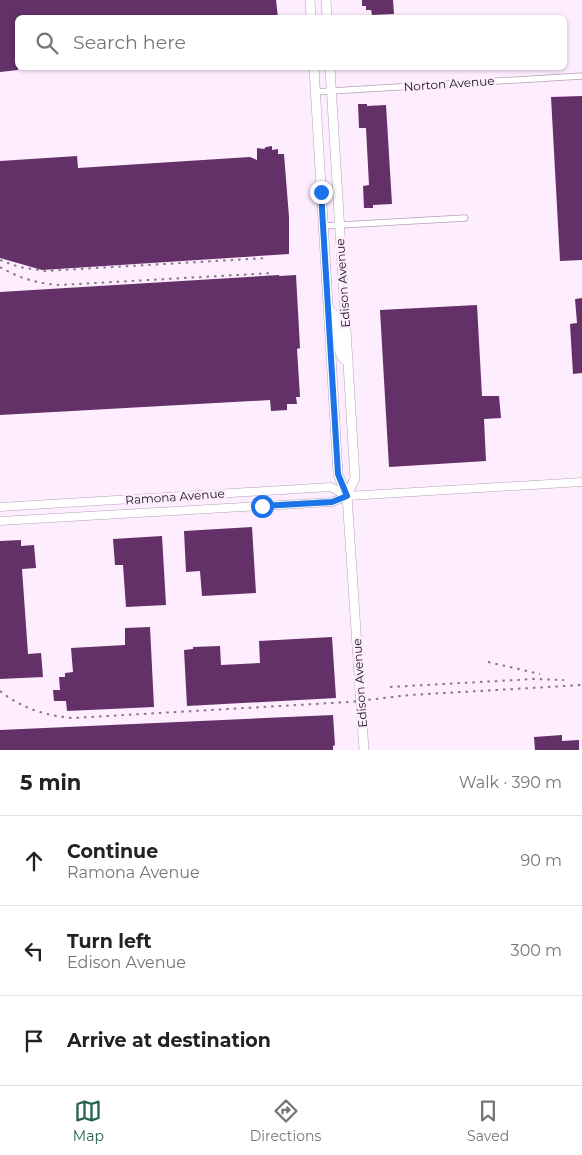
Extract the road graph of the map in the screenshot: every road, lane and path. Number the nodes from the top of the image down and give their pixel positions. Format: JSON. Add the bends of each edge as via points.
{"nodes":[{"id":1,"x":310,"y":0,"type":"edge"},
{"id":2,"x":326,"y":0,"type":"edge"},
{"id":3,"x":311,"y":15,"type":"edge"},
{"id":4,"x":327,"y":15,"type":"edge"},
{"id":5,"x":314,"y":70,"type":"edge"},
{"id":6,"x":330,"y":70,"type":"edge"},
{"id":7,"x":582,"y":76,"type":"edge"},
{"id":8,"x":331,"y":91,"type":"junction"},
{"id":9,"x":315,"y":92,"type":"junction"},
{"id":10,"x":466,"y":218,"type":"dead end"},
{"id":11,"x":339,"y":225,"type":"junction"},
{"id":12,"x":323,"y":226,"type":"junction"},
{"id":13,"x":329,"y":309,"type":"junction"},
{"id":14,"x":348,"y":362,"type":"junction"},
{"id":15,"x":582,"y":482,"type":"edge"},
{"id":16,"x":347,"y":496,"type":"junction"},
{"id":17,"x":0,"y":508,"type":"edge"},
{"id":18,"x":0,"y":521,"type":"edge"},
{"id":19,"x":364,"y":750,"type":"edge"}],
"edges":[{"from":1,"to":3,"type":"main road"},
{"from":2,"to":4,"type":"main road"},
{"from":5,"to":9,"type":"main road","name":"Edison Avenue"},
{"from":6,"to":8,"type":"main road","name":"Edison Avenue"},
{"from":7,"to":8,"type":"street","name":"Norton Avenue"},
{"from":8,"to":9,"type":"street","name":"Norton Avenue"},
{"from":8,"to":11,"type":"main road","name":"Edison Avenue"},
{"from":9,"to":12,"type":"main road","name":"Edison Avenue"},
{"from":10,"to":11,"type":"street"},
{"from":11,"to":12,"type":"street"},
{"from":11,"to":14,"type":"main road","name":"Edison Avenue"},
{"from":12,"to":13,"type":"main road","name":"Edison Avenue"},
{"from":13,"to":14,"type":"main road","via":[[338,318],[340,353]]},
{"from":13,"to":16,"type":"main road","name":"Edison Avenue","via":[[338,474]]},
{"from":14,"to":16,"type":"main road","name":"Edison Avenue","via":[[355,478]]},
{"from":15,"to":16,"type":"main road","name":"Ramona Avenue"},
{"from":16,"to":17,"type":"main road","name":"Ramona Avenue","via":[[331,487]]},
{"from":16,"to":18,"type":"main road","name":"Ramona Avenue","via":[[332,502]]},
{"from":16,"to":19,"type":"main road","name":"Edison Avenue"}]}
